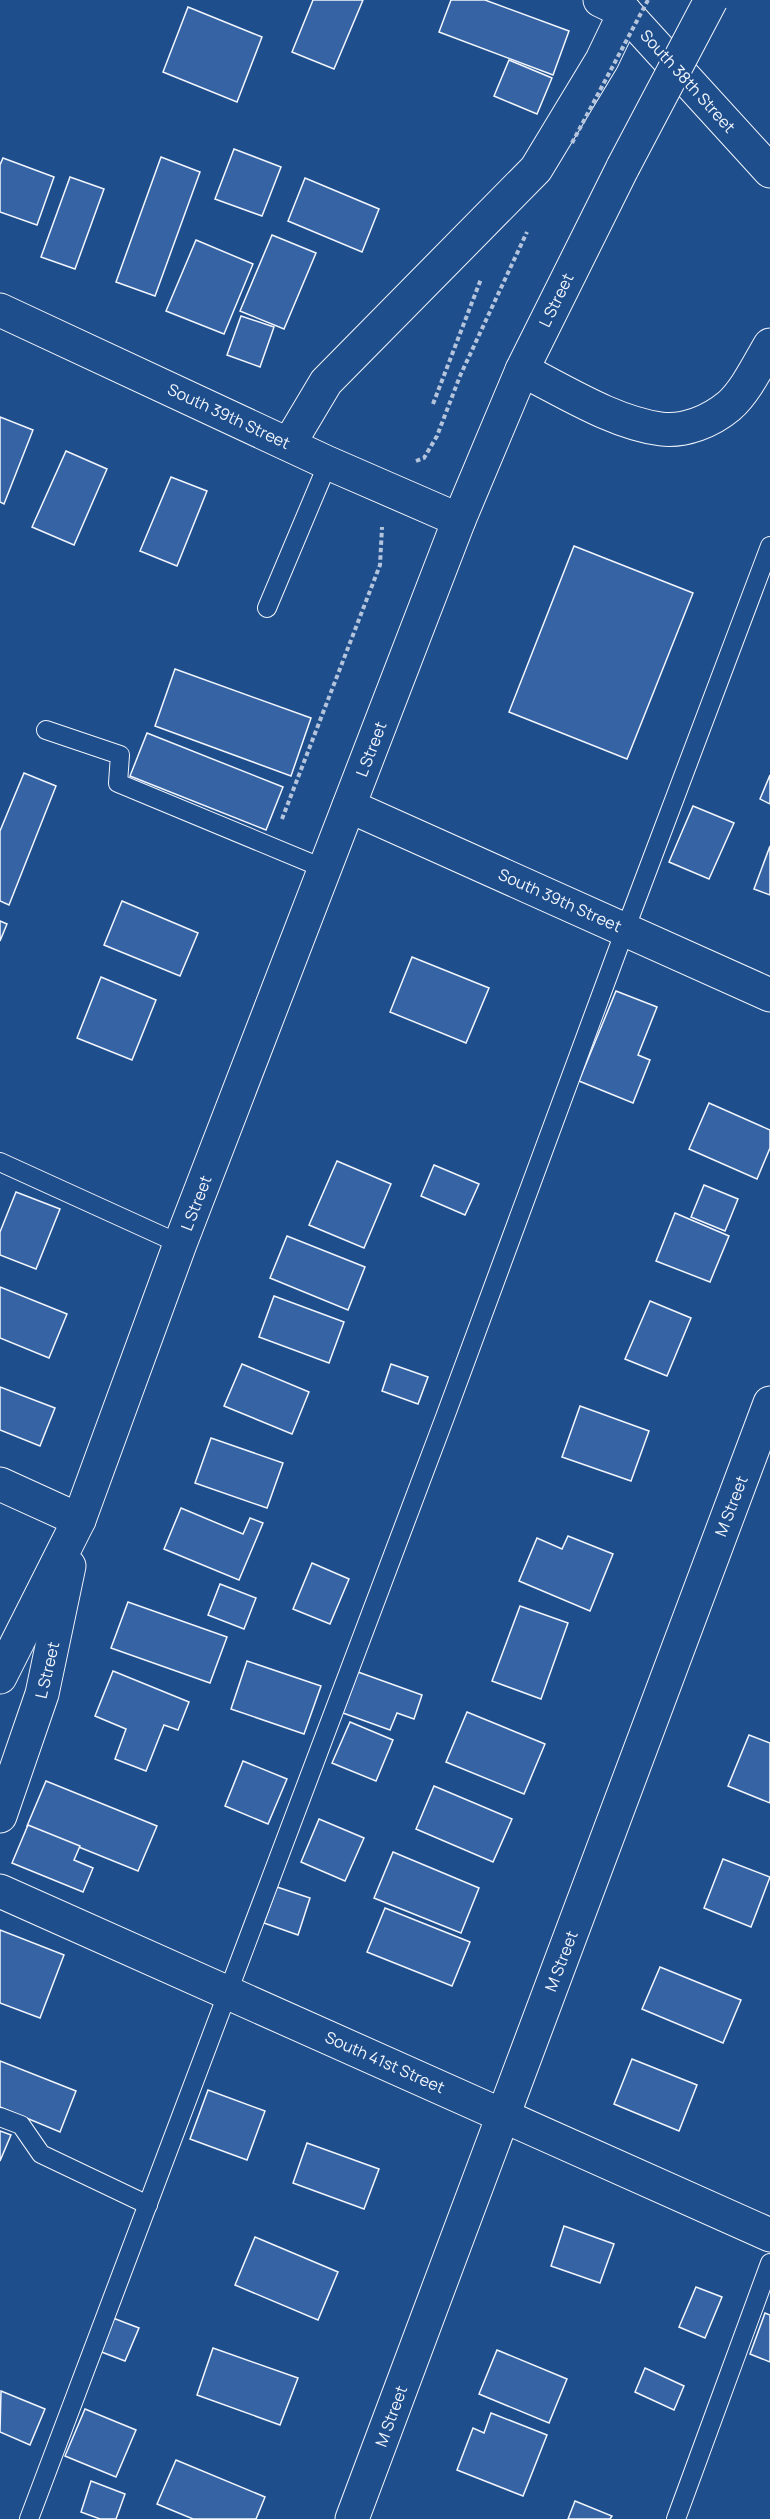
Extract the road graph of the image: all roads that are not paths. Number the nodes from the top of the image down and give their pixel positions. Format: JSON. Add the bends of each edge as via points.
{"nodes":[{"id":1,"x":711,"y":0,"type":"edge"},
{"id":2,"x":624,"y":4,"type":"edge"},
{"id":3,"x":770,"y":171,"type":"edge"},
{"id":4,"x":0,"y":310,"type":"edge"},
{"id":5,"x":770,"y":345,"type":"edge"},
{"id":6,"x":522,"y":370,"type":"junction"},
{"id":7,"x":289,"y":444,"type":"junction"},
{"id":8,"x":328,"y":463,"type":"junction"},
{"id":9,"x":459,"y":520,"type":"junction"},
{"id":10,"x":770,"y":546,"type":"edge"},
{"id":11,"x":267,"y":608,"type":"dead end"},
{"id":12,"x":46,"y":730,"type":"dead end"},
{"id":13,"x":349,"y":806,"type":"junction"},
{"id":14,"x":325,"y":869,"type":"junction"},
{"id":15,"x":625,"y":930,"type":"junction"},
{"id":16,"x":770,"y":995,"type":"edge"},
{"id":17,"x":0,"y":1162,"type":"edge"},
{"id":18,"x":180,"y":1244,"type":"junction"},
{"id":19,"x":770,"y":1403,"type":"edge"},
{"id":20,"x":0,"y":1484,"type":"edge"},
{"id":21,"x":79,"y":1520,"type":"junction"},
{"id":22,"x":0,"y":1677,"type":"edge"},
{"id":23,"x":0,"y":1816,"type":"edge"},
{"id":24,"x":0,"y":1890,"type":"edge"},
{"id":25,"x":228,"y":1992,"type":"junction"},
{"id":26,"x":503,"y":2115,"type":"junction"},
{"id":27,"x":0,"y":2117,"type":"edge"},
{"id":28,"x":148,"y":2205,"type":"junction"},
{"id":29,"x":770,"y":2235,"type":"edge"},
{"id":30,"x":770,"y":2263,"type":"edge"},
{"id":31,"x":29,"y":2519,"type":"edge"},
{"id":32,"x":352,"y":2519,"type":"edge"},
{"id":33,"x":675,"y":2519,"type":"edge"}],
"edges":[{"from":1,"to":6,"type":"street","name":"L Street","bridge":true},
{"from":2,"to":3,"type":"street","name":"South 38th Street"},
{"from":2,"to":7,"type":"street","via":[[602,60],[536,169],[326,382]]},
{"from":4,"to":7,"type":"street","name":"South 39th Street"},
{"from":5,"to":6,"type":"street","via":[[729,406],[706,421],[681,429],[661,429],[620,418]]},
{"from":6,"to":9,"type":"street","name":"L Street"},
{"from":7,"to":8,"type":"street","name":"South 39th Street"},
{"from":8,"to":9,"type":"street","name":"South 39th Street"},
{"from":8,"to":11,"type":"lane"},
{"from":9,"to":13,"type":"street","name":"L Street"},
{"from":10,"to":15,"type":"lane"},
{"from":12,"to":14,"type":"lane","via":[[120,755],[118,783]]},
{"from":13,"to":14,"type":"street","name":"L Street"},
{"from":13,"to":15,"type":"street","name":"South 39th Street"},
{"from":14,"to":18,"type":"street","name":"L Street"},
{"from":15,"to":16,"type":"street","name":"South 39th Street"},
{"from":15,"to":25,"type":"lane"},
{"from":17,"to":18,"type":"lane"},
{"from":18,"to":21,"type":"street","name":"L Street"},
{"from":19,"to":26,"type":"street","name":"M Street"},
{"from":20,"to":21,"type":"street"},
{"from":21,"to":22,"type":"street","name":"L Street"},
{"from":21,"to":23,"type":"street","name":"L Street","via":[[42,1694]]},
{"from":24,"to":25,"type":"street","name":"South 41st Street"},
{"from":25,"to":26,"type":"street","name":"South 41st Street"},
{"from":25,"to":28,"type":"lane"},
{"from":26,"to":29,"type":"street","name":"South 41st Street"},
{"from":26,"to":32,"type":"street","name":"M Street"},
{"from":27,"to":28,"type":"lane","via":[[21,2125],[41,2154]]},
{"from":28,"to":31,"type":"lane"},
{"from":30,"to":33,"type":"lane"}]}
